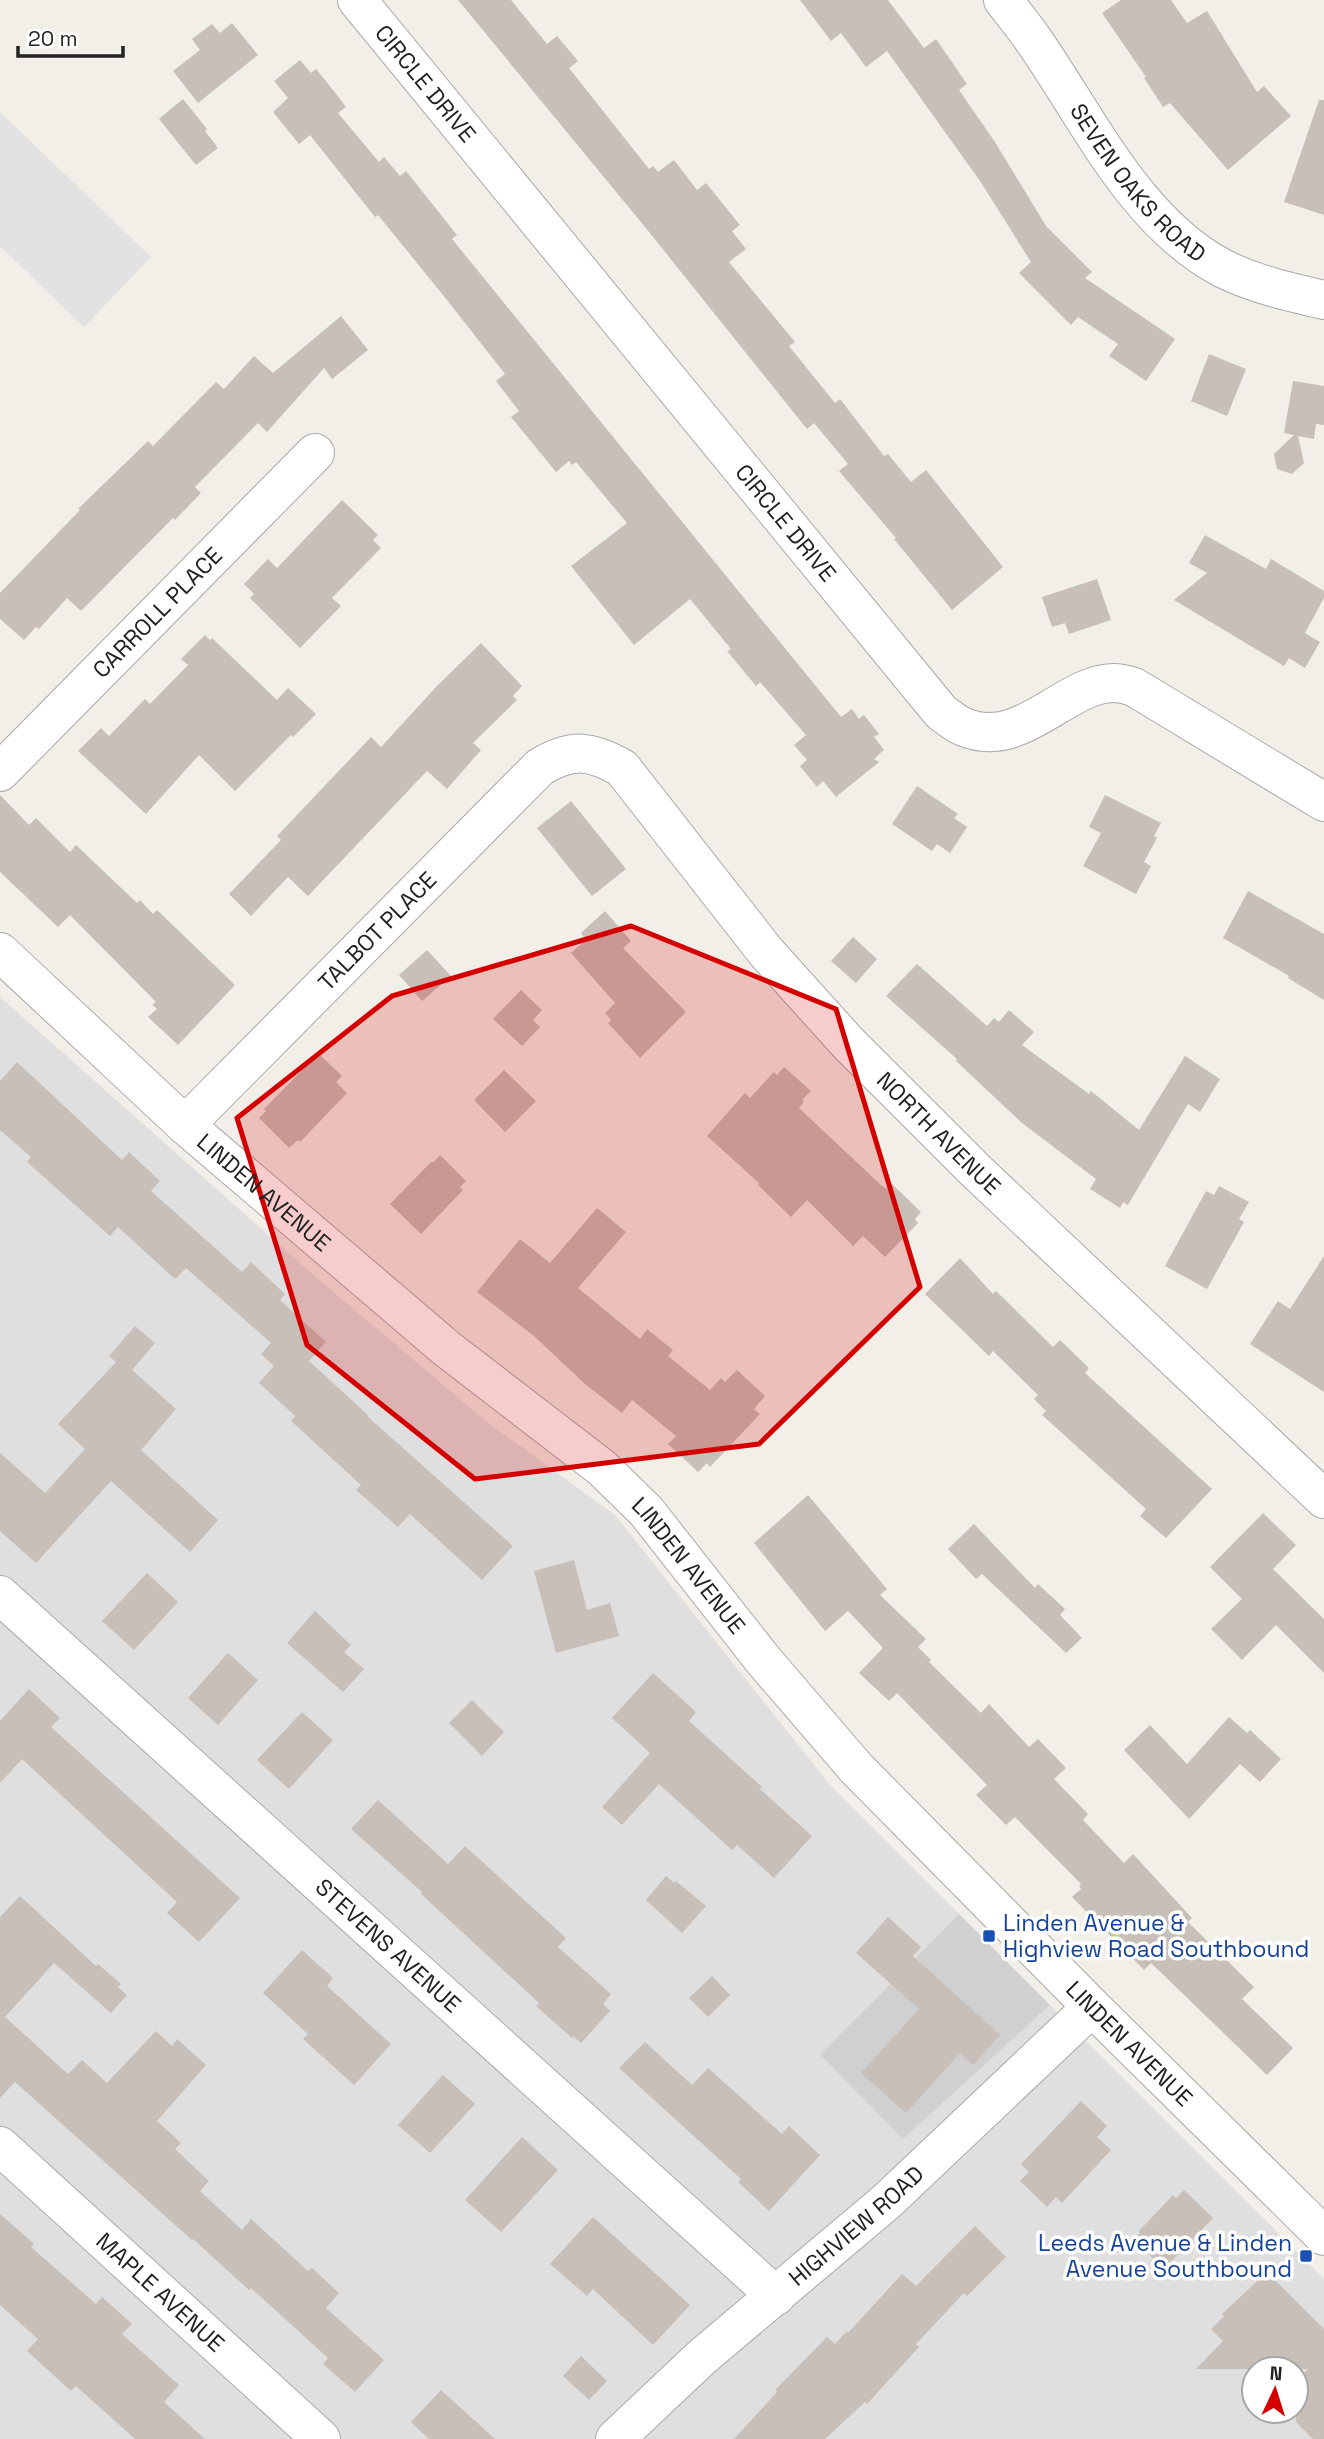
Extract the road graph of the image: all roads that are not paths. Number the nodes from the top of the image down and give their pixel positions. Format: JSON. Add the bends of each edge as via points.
{"nodes":[{"id":1,"x":357,"y":0,"type":"edge"},
{"id":2,"x":1003,"y":0,"type":"edge"},
{"id":3,"x":1324,"y":300,"type":"edge"},
{"id":4,"x":315,"y":453,"type":"dead end"},
{"id":5,"x":580,"y":753,"type":"joint"},
{"id":6,"x":0,"y":772,"type":"edge"},
{"id":7,"x":1324,"y":802,"type":"edge"},
{"id":8,"x":0,"y":952,"type":"edge"},
{"id":9,"x":185,"y":1125,"type":"junction"},
{"id":10,"x":1324,"y":1499,"type":"edge"},
{"id":11,"x":0,"y":1595,"type":"edge"},
{"id":12,"x":1091,"y":2007,"type":"junction"},
{"id":13,"x":0,"y":2146,"type":"edge"},
{"id":14,"x":1324,"y":2236,"type":"edge"},
{"id":15,"x":776,"y":2296,"type":"junction"},
{"id":16,"x":627,"y":2435,"type":"edge"},
{"id":17,"x":321,"y":2439,"type":"edge"}],
"edges":[{"from":1,"to":7,"type":"street","name":"CIRCLE DRIVE","via":[[941,712],[964,727],[987,732],[1017,728],[1089,689],[1112,683],[1134,687]]},
{"from":2,"to":3,"type":"street","name":"SEVEN OAKS ROAD","via":[[1107,155],[1184,242],[1222,267],[1277,290]]},
{"from":4,"to":6,"type":"street","name":"CARROLL PLACE"},
{"from":5,"to":9,"type":"street","name":"TALBOT PLACE","via":[[558,756],[540,767]]},
{"from":5,"to":10,"type":"street","name":"NORTH AVENUE","via":[[622,768],[766,952],[848,1043],[975,1170]]},
{"from":8,"to":9,"type":"street","name":"LINDEN AVENUE"},
{"from":9,"to":12,"type":"street","name":"LINDEN AVENUE","via":[[446,1348],[602,1468],[646,1511],[764,1661],[856,1768]]},
{"from":11,"to":15,"type":"street","name":"STEVENS AVENUE"},
{"from":12,"to":14,"type":"street","name":"LINDEN AVENUE"},
{"from":12,"to":15,"type":"street","name":"HIGHVIEW ROAD","via":[[886,2202]]},
{"from":13,"to":17,"type":"street","name":"MAPLE AVENUE"},
{"from":15,"to":16,"type":"street","name":"HIGHVIEW ROAD","via":[[702,2357]]}]}
